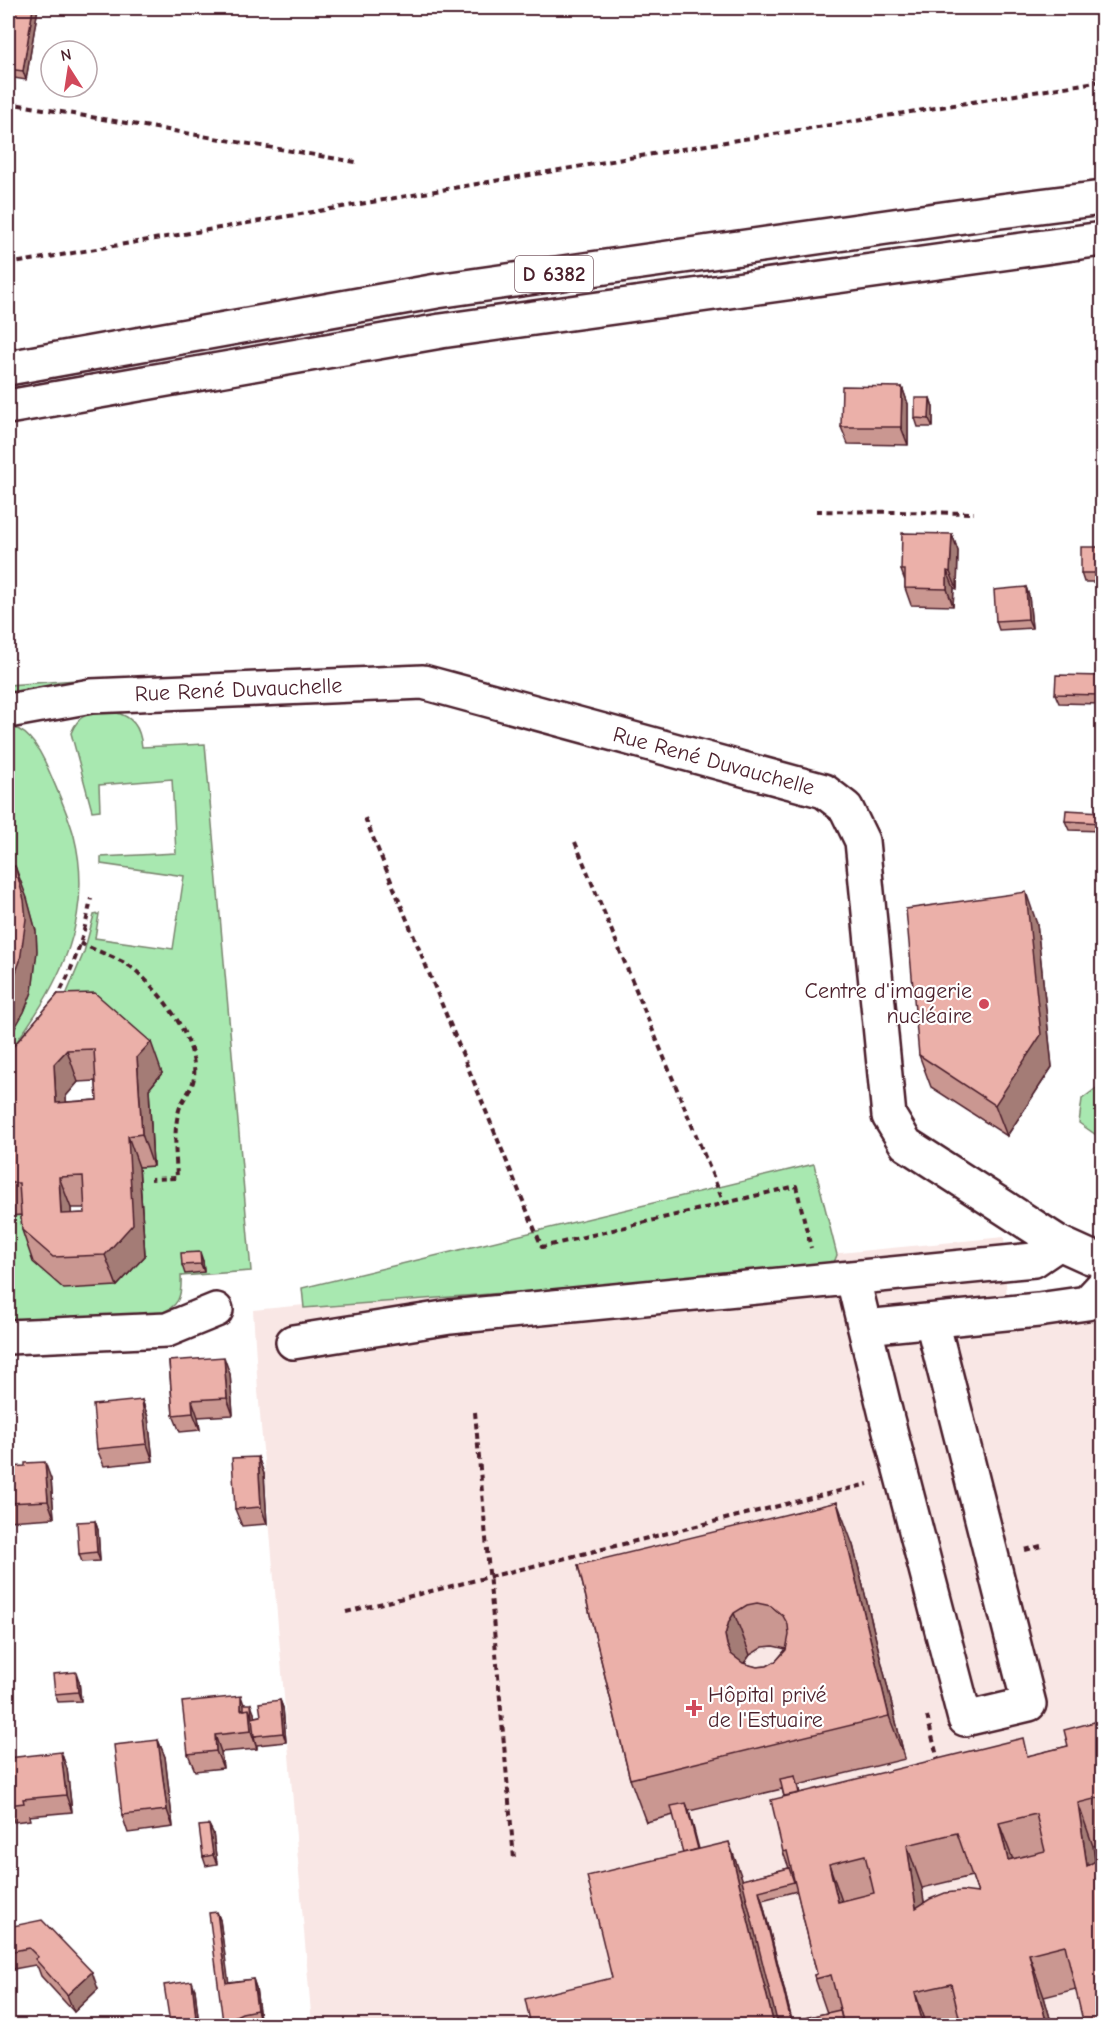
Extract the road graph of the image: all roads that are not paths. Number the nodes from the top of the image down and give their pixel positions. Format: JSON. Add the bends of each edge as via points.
{"nodes":[{"id":1,"x":1102,"y":198,"type":"edge"},
{"id":2,"x":1102,"y":239,"type":"edge"},
{"id":3,"x":8,"y":368,"type":"edge"},
{"id":4,"x":8,"y":407,"type":"edge"},
{"id":5,"x":8,"y":711,"type":"edge"},
{"id":6,"x":1046,"y":1252,"type":"junction"},
{"id":7,"x":1102,"y":1259,"type":"edge"},
{"id":8,"x":853,"y":1279,"type":"junction"},
{"id":9,"x":1102,"y":1287,"type":"edge"},
{"id":10,"x":216,"y":1310,"type":"dead end"},
{"id":11,"x":1038,"y":1310,"type":"junction"},
{"id":12,"x":932,"y":1321,"type":"junction"},
{"id":13,"x":865,"y":1328,"type":"junction"},
{"id":14,"x":8,"y":1337,"type":"edge"},
{"id":15,"x":293,"y":1342,"type":"dead end"}],
"edges":[{"from":1,"to":3,"type":"main road","number":"D 6382","via":[[437,291]]},
{"from":2,"to":4,"type":"main road","number":"D 6382","via":[[441,331]]},
{"from":5,"to":6,"type":"main road","name":"Rue René Duvauchelle","via":[[91,696],[423,682],[824,790],[846,808],[862,841],[889,1116],[906,1144]]},
{"from":6,"to":7,"type":"main road","name":"Rue René Duvauchelle"},
{"from":6,"to":8,"type":"main road"},
{"from":6,"to":11,"type":"main road"},
{"from":8,"to":13,"type":"main road"},
{"from":8,"to":15,"type":"main road","via":[[450,1317]]},
{"from":9,"to":11,"type":"main road","via":[[1088,1304]]},
{"from":10,"to":14,"type":"main road","via":[[167,1330]]},
{"from":11,"to":12,"type":"main road"},
{"from":12,"to":13,"type":"main road"},
{"from":12,"to":13,"type":"main road","via":[[1029,1704],[964,1719]]}]}
